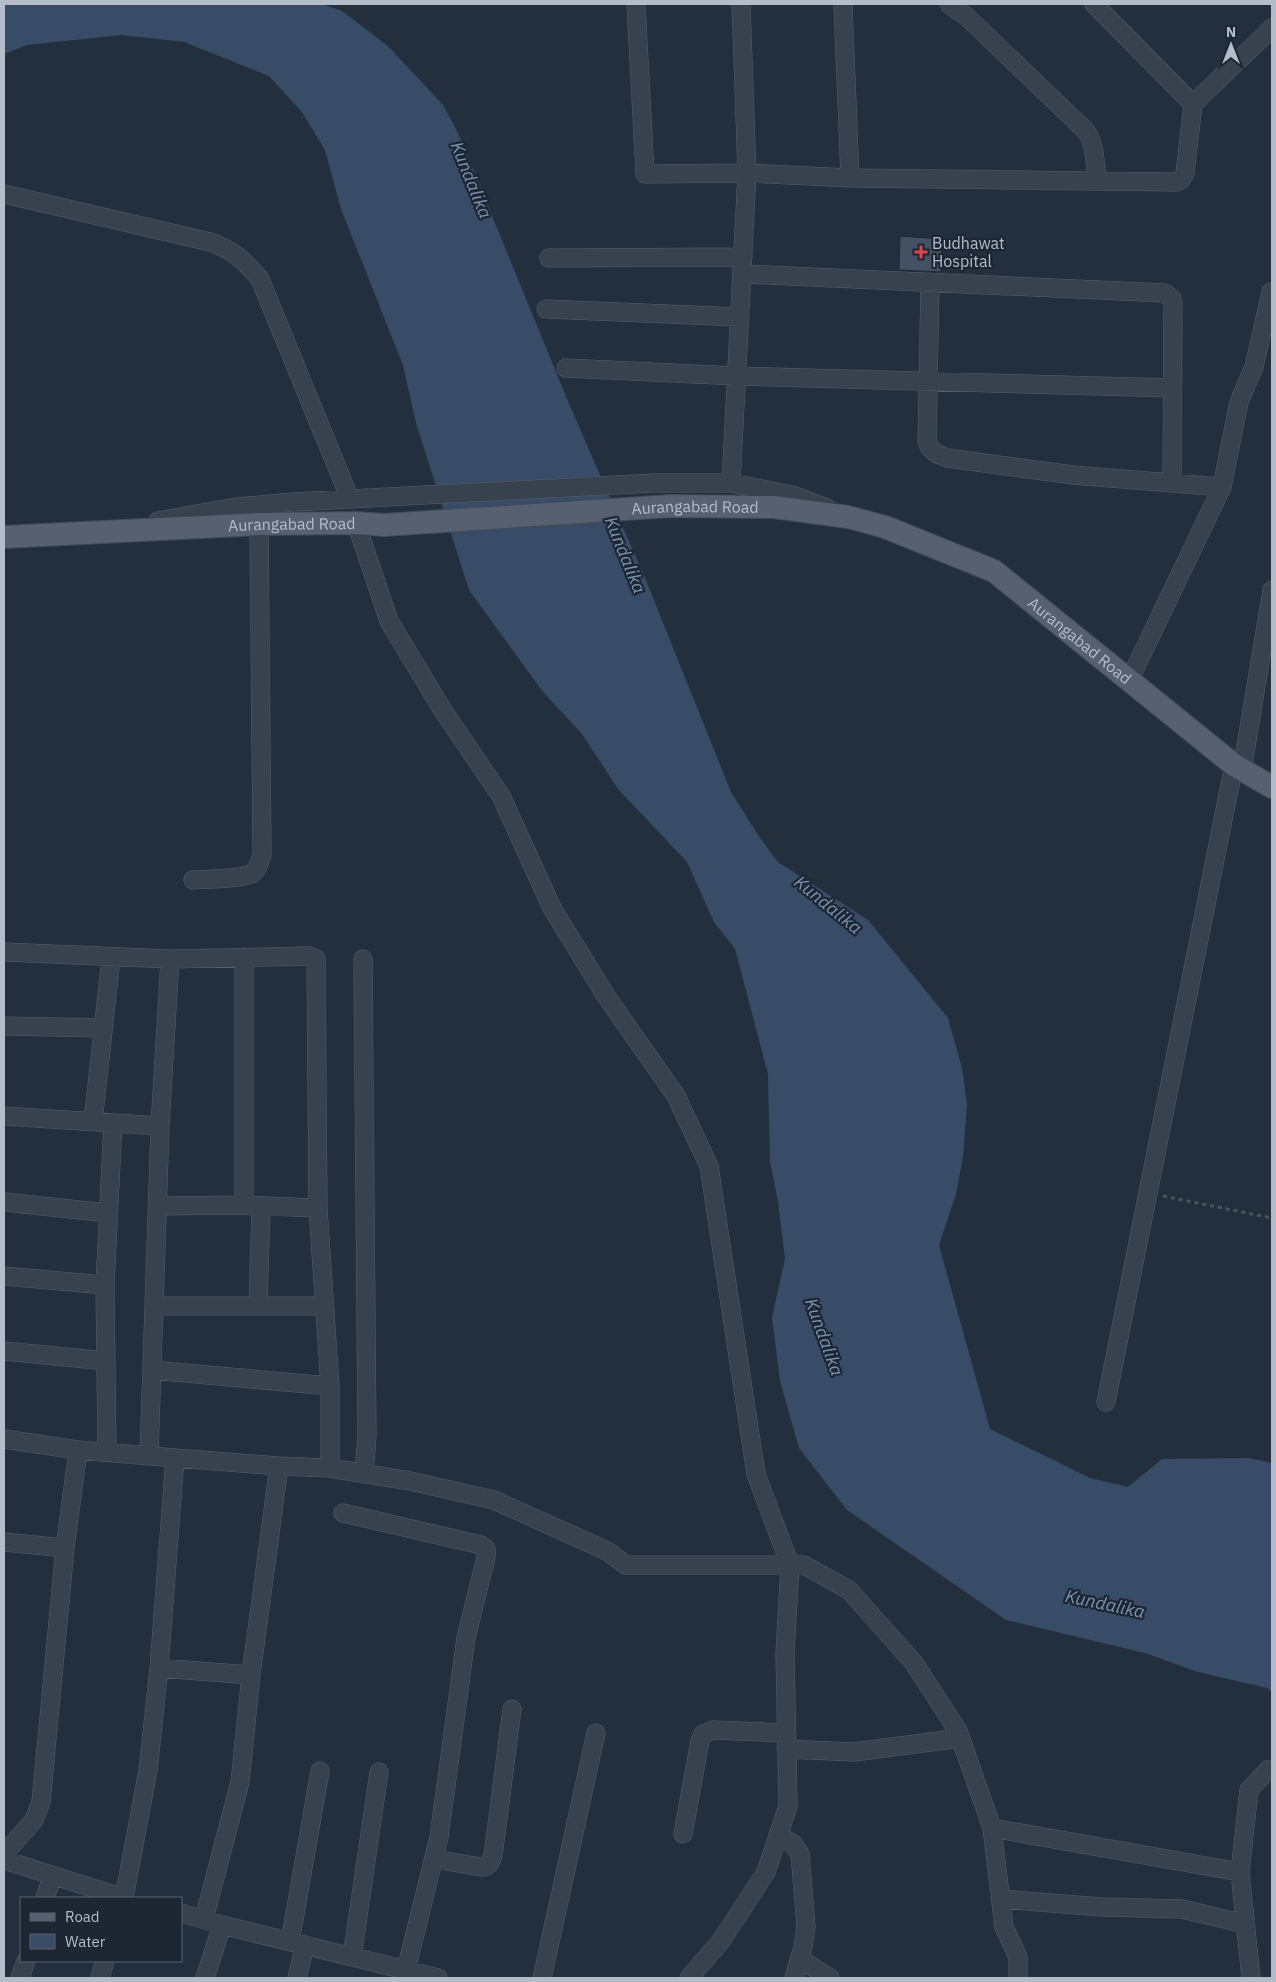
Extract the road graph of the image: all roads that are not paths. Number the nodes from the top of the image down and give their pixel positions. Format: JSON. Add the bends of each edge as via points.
{"nodes":[{"id":1,"x":636,"y":4,"type":"edge"},
{"id":2,"x":741,"y":4,"type":"edge"},
{"id":3,"x":843,"y":4,"type":"edge"},
{"id":4,"x":949,"y":4,"type":"edge"},
{"id":5,"x":1094,"y":4,"type":"edge"},
{"id":6,"x":1272,"y":28,"type":"edge"},
{"id":7,"x":1193,"y":104,"type":"junction"},
{"id":8,"x":747,"y":172,"type":"junction"},
{"id":9,"x":850,"y":178,"type":"junction"},
{"id":10,"x":1097,"y":181,"type":"junction"},
{"id":11,"x":4,"y":194,"type":"edge"},
{"id":12,"x":549,"y":258,"type":"dead end"},
{"id":13,"x":743,"y":265,"type":"junction"},
{"id":14,"x":930,"y":283,"type":"junction"},
{"id":15,"x":1271,"y":292,"type":"edge"},
{"id":16,"x":546,"y":309,"type":"dead end"},
{"id":17,"x":740,"y":317,"type":"junction"},
{"id":18,"x":566,"y":368,"type":"dead end"},
{"id":19,"x":737,"y":376,"type":"junction"},
{"id":20,"x":928,"y":381,"type":"junction"},
{"id":21,"x":1172,"y":388,"type":"junction"},
{"id":22,"x":1172,"y":482,"type":"junction"},
{"id":23,"x":731,"y":483,"type":"junction"},
{"id":24,"x":1222,"y":487,"type":"junction"},
{"id":25,"x":350,"y":499,"type":"junction"},
{"id":26,"x":848,"y":516,"type":"junction"},
{"id":27,"x":356,"y":523,"type":"junction"},
{"id":28,"x":259,"y":524,"type":"junction"},
{"id":29,"x":99,"y":532,"type":"junction"},
{"id":30,"x":4,"y":537,"type":"edge"},
{"id":31,"x":1272,"y":590,"type":"edge"},
{"id":32,"x":1130,"y":679,"type":"junction"},
{"id":33,"x":1238,"y":767,"type":"junction"},
{"id":34,"x":1272,"y":787,"type":"edge"},
{"id":35,"x":192,"y":880,"type":"dead end"},
{"id":36,"x":4,"y":952,"type":"edge"},
{"id":37,"x":244,"y":957,"type":"junction"},
{"id":38,"x":111,"y":958,"type":"junction"},
{"id":39,"x":170,"y":959,"type":"junction"},
{"id":40,"x":364,"y":959,"type":"dead end"},
{"id":41,"x":4,"y":1026,"type":"edge"},
{"id":42,"x":103,"y":1028,"type":"junction"},
{"id":43,"x":4,"y":1116,"type":"edge"},
{"id":44,"x":93,"y":1122,"type":"junction"},
{"id":45,"x":113,"y":1123,"type":"junction"},
{"id":46,"x":160,"y":1126,"type":"junction"},
{"id":47,"x":4,"y":1202,"type":"edge"},
{"id":48,"x":253,"y":1205,"type":"junction"},
{"id":49,"x":158,"y":1206,"type":"junction"},
{"id":50,"x":318,"y":1208,"type":"junction"},
{"id":51,"x":108,"y":1213,"type":"junction"},
{"id":52,"x":4,"y":1276,"type":"edge"},
{"id":53,"x":105,"y":1285,"type":"junction"},
{"id":54,"x":154,"y":1306,"type":"junction"},
{"id":55,"x":258,"y":1306,"type":"junction"},
{"id":56,"x":324,"y":1306,"type":"junction"},
{"id":57,"x":4,"y":1351,"type":"edge"},
{"id":58,"x":106,"y":1361,"type":"junction"},
{"id":59,"x":152,"y":1370,"type":"junction"},
{"id":60,"x":330,"y":1386,"type":"junction"},
{"id":61,"x":1106,"y":1402,"type":"dead end"},
{"id":62,"x":4,"y":1439,"type":"edge"},
{"id":63,"x":78,"y":1450,"type":"junction"},
{"id":64,"x":107,"y":1452,"type":"junction"},
{"id":65,"x":148,"y":1455,"type":"junction"},
{"id":66,"x":175,"y":1458,"type":"junction"},
{"id":67,"x":279,"y":1466,"type":"junction"},
{"id":68,"x":330,"y":1468,"type":"junction"},
{"id":69,"x":364,"y":1474,"type":"junction"},
{"id":70,"x":343,"y":1514,"type":"dead end"},
{"id":71,"x":4,"y":1542,"type":"edge"},
{"id":72,"x":66,"y":1548,"type":"junction"},
{"id":73,"x":790,"y":1565,"type":"junction"},
{"id":74,"x":159,"y":1668,"type":"junction"},
{"id":75,"x":251,"y":1675,"type":"junction"},
{"id":76,"x":512,"y":1709,"type":"dead end"},
{"id":77,"x":596,"y":1733,"type":"dead end"},
{"id":78,"x":961,"y":1738,"type":"junction"},
{"id":79,"x":786,"y":1741,"type":"junction"},
{"id":80,"x":320,"y":1771,"type":"dead end"},
{"id":81,"x":379,"y":1772,"type":"dead end"},
{"id":82,"x":1272,"y":1772,"type":"edge"},
{"id":83,"x":992,"y":1828,"type":"junction"},
{"id":84,"x":683,"y":1834,"type":"dead end"},
{"id":85,"x":778,"y":1835,"type":"junction"},
{"id":86,"x":4,"y":1854,"type":"edge"},
{"id":87,"x":434,"y":1859,"type":"junction"},
{"id":88,"x":4,"y":1860,"type":"edge"},
{"id":89,"x":1240,"y":1872,"type":"junction"},
{"id":90,"x":52,"y":1876,"type":"junction"},
{"id":91,"x":45,"y":1897,"type":"edge"},
{"id":92,"x":121,"y":1897,"type":"edge"},
{"id":93,"x":124,"y":1897,"type":"edge"},
{"id":94,"x":1001,"y":1899,"type":"junction"},
{"id":95,"x":182,"y":1913,"type":"edge"},
{"id":96,"x":204,"y":1920,"type":"junction"},
{"id":97,"x":1245,"y":1924,"type":"junction"},
{"id":98,"x":222,"y":1925,"type":"junction"},
{"id":99,"x":298,"y":1944,"type":"junction"},
{"id":100,"x":352,"y":1957,"type":"junction"},
{"id":101,"x":800,"y":1959,"type":"junction"},
{"id":102,"x":26,"y":1962,"type":"edge"},
{"id":103,"x":106,"y":1962,"type":"edge"},
{"id":104,"x":405,"y":1975,"type":"edge"},
{"id":105,"x":20,"y":1978,"type":"edge"},
{"id":106,"x":100,"y":1978,"type":"edge"},
{"id":107,"x":206,"y":1978,"type":"edge"},
{"id":108,"x":297,"y":1978,"type":"edge"},
{"id":109,"x":438,"y":1978,"type":"edge"},
{"id":110,"x":542,"y":1978,"type":"edge"},
{"id":111,"x":690,"y":1978,"type":"edge"},
{"id":112,"x":794,"y":1978,"type":"edge"},
{"id":113,"x":830,"y":1978,"type":"edge"},
{"id":114,"x":1018,"y":1978,"type":"edge"},
{"id":115,"x":1247,"y":1978,"type":"edge"}],
"edges":[{"from":1,"to":8,"type":"street","via":[[644,174]]},
{"from":2,"to":8,"type":"street"},
{"from":3,"to":9,"type":"street"},
{"from":4,"to":10,"type":"street","via":[[966,16],[1085,130],[1093,147]]},
{"from":5,"to":7,"type":"street"},
{"from":6,"to":7,"type":"street"},
{"from":7,"to":10,"type":"street","via":[[1185,173],[1181,180]]},
{"from":8,"to":9,"type":"street"},
{"from":8,"to":13,"type":"street"},
{"from":9,"to":10,"type":"street"},
{"from":11,"to":25,"type":"street","via":[[210,242],[227,248],[245,261],[260,279]]},
{"from":12,"to":13,"type":"street"},
{"from":13,"to":14,"type":"street"},
{"from":13,"to":17,"type":"street"},
{"from":14,"to":20,"type":"street"},
{"from":14,"to":21,"type":"street","via":[[1165,293],[1173,303]]},
{"from":15,"to":24,"type":"street","via":[[1254,367],[1239,402]]},
{"from":16,"to":17,"type":"street"},
{"from":17,"to":19,"type":"street"},
{"from":18,"to":19,"type":"street"},
{"from":19,"to":20,"type":"street"},
{"from":19,"to":23,"type":"street"},
{"from":20,"to":21,"type":"street"},
{"from":20,"to":22,"type":"street","via":[[927,442],[936,454],[1073,475]]},
{"from":21,"to":22,"type":"street"},
{"from":22,"to":24,"type":"street"},
{"from":23,"to":25,"type":"street","via":[[653,483]]},
{"from":23,"to":26,"type":"street","via":[[792,494]]},
{"from":24,"to":32,"type":"street"},
{"from":25,"to":29,"type":"street","via":[[236,507]]},
{"from":26,"to":27,"type":"main road","name":"Aurangabad Road","via":[[774,507],[672,506],[384,525]]},
{"from":26,"to":32,"type":"main road","name":"Aurangabad Road","via":[[885,527],[994,571]]},
{"from":27,"to":28,"type":"main road","name":"Aurangabad Road"},
{"from":27,"to":73,"type":"street","via":[[390,621],[442,709],[501,796],[552,908],[606,996],[676,1096],[709,1166],[756,1474]]},
{"from":28,"to":29,"type":"main road","name":"Aurangabad Road"},
{"from":28,"to":35,"type":"street","via":[[262,854],[252,873],[244,876]]},
{"from":29,"to":30,"type":"main road","name":"Aurangabad Road"},
{"from":31,"to":33,"type":"street"},
{"from":32,"to":33,"type":"main road","name":"Aurangabad Road"},
{"from":33,"to":34,"type":"main road","name":"Aurangabad Road"},
{"from":33,"to":61,"type":"street"},
{"from":36,"to":38,"type":"street"},
{"from":37,"to":39,"type":"street"},
{"from":37,"to":48,"type":"street"},
{"from":37,"to":50,"type":"street","via":[[309,956],[318,962]]},
{"from":38,"to":39,"type":"street"},
{"from":38,"to":42,"type":"street"},
{"from":39,"to":46,"type":"street"},
{"from":40,"to":69,"type":"street","via":[[367,1436]]},
{"from":41,"to":42,"type":"street"},
{"from":42,"to":44,"type":"street"},
{"from":43,"to":44,"type":"street"},
{"from":44,"to":45,"type":"street"},
{"from":45,"to":46,"type":"street"},
{"from":45,"to":51,"type":"street"},
{"from":46,"to":49,"type":"street"},
{"from":47,"to":51,"type":"street"},
{"from":48,"to":49,"type":"street"},
{"from":48,"to":50,"type":"street"},
{"from":48,"to":55,"type":"street"},
{"from":49,"to":54,"type":"street"},
{"from":50,"to":56,"type":"street"},
{"from":51,"to":53,"type":"street"},
{"from":52,"to":53,"type":"street"},
{"from":53,"to":58,"type":"street"},
{"from":54,"to":55,"type":"street"},
{"from":54,"to":59,"type":"street"},
{"from":55,"to":56,"type":"street"},
{"from":56,"to":60,"type":"street"},
{"from":57,"to":58,"type":"street"},
{"from":58,"to":64,"type":"street"},
{"from":59,"to":60,"type":"street"},
{"from":59,"to":65,"type":"street"},
{"from":60,"to":68,"type":"street"},
{"from":62,"to":63,"type":"street"},
{"from":63,"to":64,"type":"street"},
{"from":63,"to":72,"type":"street"},
{"from":64,"to":65,"type":"street"},
{"from":65,"to":66,"type":"street"},
{"from":66,"to":67,"type":"street"},
{"from":66,"to":74,"type":"street"},
{"from":67,"to":68,"type":"street"},
{"from":67,"to":75,"type":"street"},
{"from":68,"to":69,"type":"street"},
{"from":69,"to":73,"type":"street","via":[[494,1500],[607,1551],[626,1565]]},
{"from":70,"to":87,"type":"street","via":[[481,1545],[486,1549],[466,1638]]},
{"from":71,"to":72,"type":"street"},
{"from":72,"to":86,"type":"street","via":[[41,1802],[34,1820]]},
{"from":73,"to":78,"type":"street","via":[[804,1565],[849,1590],[914,1663]]},
{"from":73,"to":79,"type":"street","via":[[785,1653]]},
{"from":74,"to":75,"type":"street"},
{"from":74,"to":93,"type":"street","via":[[148,1770]]},
{"from":75,"to":96,"type":"street","via":[[240,1782]]},
{"from":76,"to":87,"type":"street","via":[[490,1864],[481,1867]]},
{"from":77,"to":110,"type":"street"},
{"from":78,"to":79,"type":"street","via":[[854,1752]]},
{"from":78,"to":83,"type":"street"},
{"from":79,"to":84,"type":"street","via":[[713,1730],[703,1734]]},
{"from":79,"to":85,"type":"street","via":[[788,1806]]},
{"from":80,"to":99,"type":"street"},
{"from":81,"to":100,"type":"street"},
{"from":82,"to":89,"type":"street","via":[[1268,1770],[1249,1790]]},
{"from":83,"to":89,"type":"street"},
{"from":83,"to":94,"type":"street"},
{"from":85,"to":101,"type":"street","via":[[793,1844],[800,1854],[806,1926]]},
{"from":85,"to":111,"type":"street","via":[[766,1872],[721,1941]]},
{"from":87,"to":104,"type":"street"},
{"from":88,"to":90,"type":"street"},
{"from":89,"to":97,"type":"street"},
{"from":90,"to":91,"type":"street"},
{"from":90,"to":92,"type":"street"},
{"from":94,"to":97,"type":"street","via":[[1182,1909]]},
{"from":94,"to":114,"type":"street","via":[[1004,1926],[1018,1958]]},
{"from":95,"to":96,"type":"street"},
{"from":96,"to":98,"type":"street"},
{"from":97,"to":115,"type":"street"},
{"from":98,"to":99,"type":"street"},
{"from":98,"to":107,"type":"street"},
{"from":99,"to":100,"type":"street"},
{"from":99,"to":108,"type":"street"},
{"from":100,"to":104,"type":"street"},
{"from":101,"to":112,"type":"street"},
{"from":101,"to":113,"type":"street"},
{"from":102,"to":105,"type":"street"},
{"from":103,"to":106,"type":"street"},
{"from":104,"to":109,"type":"street"}]}
